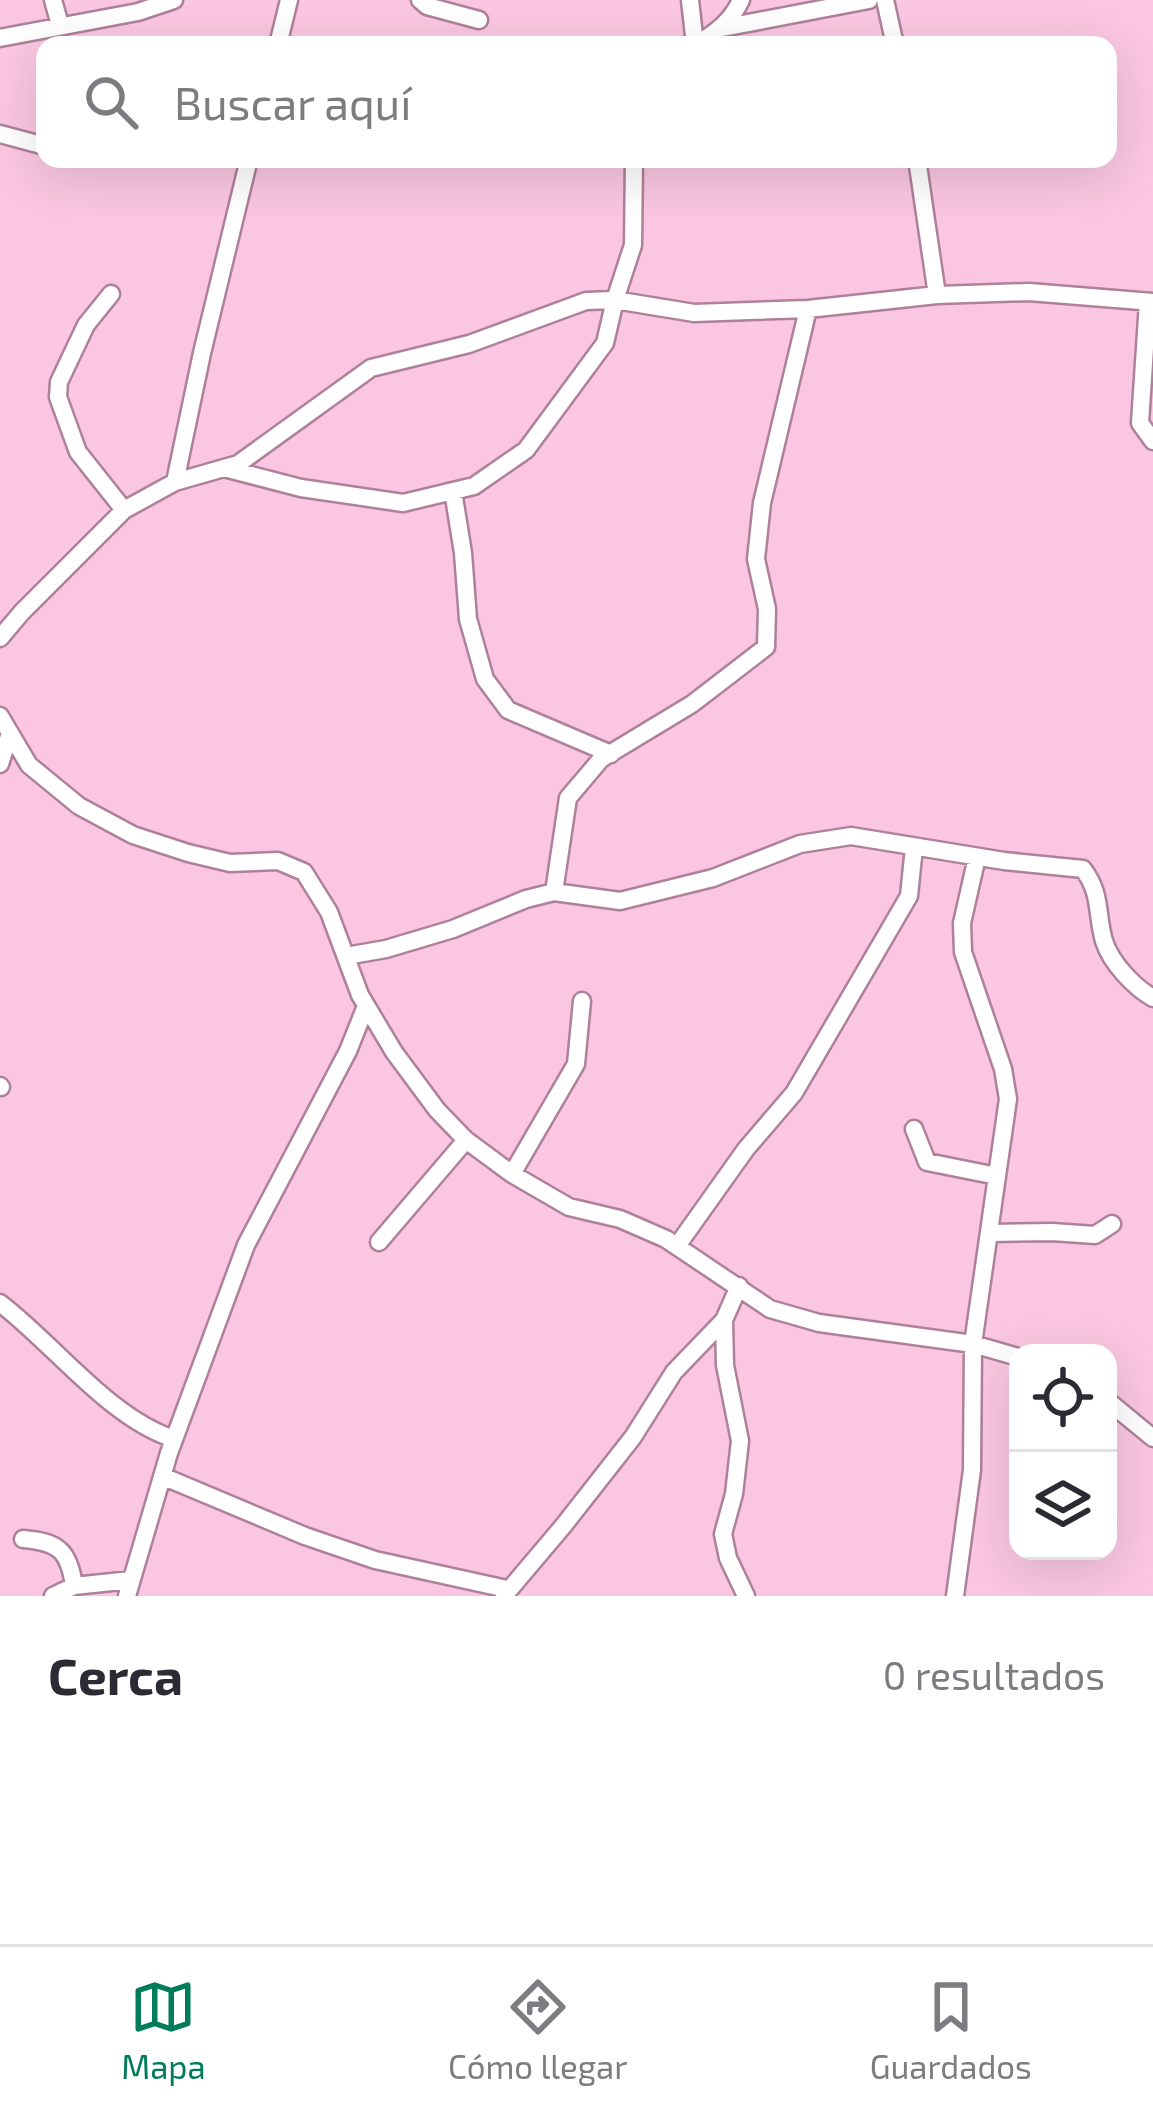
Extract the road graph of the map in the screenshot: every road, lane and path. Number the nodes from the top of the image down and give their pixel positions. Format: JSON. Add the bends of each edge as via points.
{"nodes":[{"id":1,"x":53,"y":0,"type":"edge"},
{"id":2,"x":174,"y":0,"type":"edge"},
{"id":3,"x":289,"y":0,"type":"edge"},
{"id":4,"x":420,"y":0,"type":"edge"},
{"id":5,"x":690,"y":0,"type":"edge"},
{"id":6,"x":741,"y":0,"type":"edge"},
{"id":7,"x":868,"y":0,"type":"edge"},
{"id":8,"x":885,"y":0,"type":"edge"},
{"id":9,"x":156,"y":3,"type":"edge"},
{"id":10,"x":479,"y":20,"type":"dead end"},
{"id":11,"x":60,"y":25,"type":"junction"},
{"id":12,"x":722,"y":28,"type":"junction"},
{"id":13,"x":280,"y":36,"type":"edge"},
{"id":14,"x":695,"y":36,"type":"edge"},
{"id":15,"x":710,"y":36,"type":"edge"},
{"id":16,"x":893,"y":36,"type":"edge"},
{"id":17,"x":0,"y":38,"type":"edge"},
{"id":18,"x":0,"y":134,"type":"edge"},
{"id":19,"x":36,"y":144,"type":"edge"},
{"id":20,"x":246,"y":168,"type":"edge"},
{"id":21,"x":634,"y":168,"type":"edge"},
{"id":22,"x":918,"y":168,"type":"edge"},
{"id":23,"x":111,"y":294,"type":"dead end"},
{"id":24,"x":937,"y":295,"type":"junction"},
{"id":25,"x":615,"y":300,"type":"junction"},
{"id":26,"x":1151,"y":302,"type":"edge"},
{"id":27,"x":808,"y":309,"type":"junction"},
{"id":28,"x":1153,"y":441,"type":"edge"},
{"id":29,"x":223,"y":468,"type":"junction"},
{"id":30,"x":175,"y":482,"type":"junction"},
{"id":31,"x":453,"y":491,"type":"junction"},
{"id":32,"x":124,"y":511,"type":"junction"},
{"id":33,"x":0,"y":638,"type":"edge"},
{"id":34,"x":0,"y":716,"type":"edge"},
{"id":35,"x":10,"y":733,"type":"junction"},
{"id":36,"x":611,"y":754,"type":"junction"},
{"id":37,"x":0,"y":764,"type":"edge"},
{"id":38,"x":914,"y":847,"type":"junction"},
{"id":39,"x":977,"y":857,"type":"junction"},
{"id":40,"x":554,"y":892,"type":"junction"},
{"id":41,"x":346,"y":956,"type":"junction"},
{"id":42,"x":1153,"y":998,"type":"edge"},
{"id":43,"x":582,"y":1001,"type":"dead end"},
{"id":44,"x":366,"y":1006,"type":"junction"},
{"id":45,"x":914,"y":1129,"type":"dead end"},
{"id":46,"x":466,"y":1140,"type":"junction"},
{"id":47,"x":512,"y":1174,"type":"junction"},
{"id":48,"x":997,"y":1176,"type":"junction"},
{"id":49,"x":1112,"y":1224,"type":"dead end"},
{"id":50,"x":991,"y":1233,"type":"junction"},
{"id":51,"x":379,"y":1241,"type":"dead end"},
{"id":52,"x":677,"y":1246,"type":"junction"},
{"id":53,"x":740,"y":1286,"type":"junction"},
{"id":54,"x":0,"y":1303,"type":"edge"},
{"id":55,"x":724,"y":1320,"type":"junction"},
{"id":56,"x":973,"y":1344,"type":"junction"},
{"id":57,"x":1009,"y":1354,"type":"edge"},
{"id":58,"x":1117,"y":1408,"type":"edge"},
{"id":59,"x":1153,"y":1438,"type":"edge"},
{"id":60,"x":174,"y":1439,"type":"junction"},
{"id":61,"x":161,"y":1476,"type":"junction"},
{"id":62,"x":23,"y":1539,"type":"dead end"},
{"id":63,"x":74,"y":1586,"type":"junction"},
{"id":64,"x":129,"y":1588,"type":"edge"},
{"id":65,"x":506,"y":1592,"type":"edge"},
{"id":66,"x":53,"y":1596,"type":"edge"},
{"id":67,"x":746,"y":1596,"type":"edge"},
{"id":68,"x":955,"y":1596,"type":"edge"}],
"edges":[{"from":1,"to":11,"type":"street"},
{"from":2,"to":9,"type":"street"},
{"from":3,"to":13,"type":"street"},
{"from":4,"to":10,"type":"street"},
{"from":5,"to":14,"type":"street"},
{"from":6,"to":12,"type":"street"},
{"from":7,"to":12,"type":"street"},
{"from":8,"to":16,"type":"street"},
{"from":9,"to":11,"type":"street"},
{"from":11,"to":17,"type":"street"},
{"from":12,"to":15,"type":"street"},
{"from":18,"to":19,"type":"street"},
{"from":20,"to":30,"type":"street"},
{"from":21,"to":25,"type":"street","via":[[633,245]]},
{"from":22,"to":24,"type":"street"},
{"from":23,"to":32,"type":"street","via":[[86,325],[58,398],[78,452]]},
{"from":24,"to":26,"type":"street","via":[[1029,292]]},
{"from":24,"to":27,"type":"street"},
{"from":25,"to":27,"type":"street","via":[[694,314]]},
{"from":25,"to":29,"type":"street","via":[[371,368]]},
{"from":25,"to":31,"type":"street","via":[[605,344],[526,450],[475,486]]},
{"from":26,"to":28,"type":"street","via":[[1140,423]]},
{"from":27,"to":36,"type":"street","via":[[762,503],[756,559],[766,647]]},
{"from":29,"to":30,"type":"street"},
{"from":29,"to":31,"type":"street","via":[[372,500],[403,503]]},
{"from":30,"to":32,"type":"street"},
{"from":31,"to":36,"type":"street","via":[[468,619],[485,679],[508,710]]},
{"from":32,"to":33,"type":"street"},
{"from":34,"to":35,"type":"street"},
{"from":35,"to":37,"type":"street"},
{"from":35,"to":41,"type":"street","via":[[29,765],[133,835],[230,863],[278,861],[304,872]]},
{"from":36,"to":40,"type":"street","via":[[568,798]]},
{"from":38,"to":39,"type":"street"},
{"from":38,"to":40,"type":"street","via":[[851,836],[800,844],[713,878],[620,901]]},
{"from":38,"to":52,"type":"street","via":[[909,896],[794,1093]]},
{"from":39,"to":42,"type":"street","via":[[1084,869],[1105,945]]},
{"from":39,"to":48,"type":"street","via":[[963,952],[1008,1099]]},
{"from":40,"to":41,"type":"street"},
{"from":41,"to":44,"type":"street"},
{"from":43,"to":47,"type":"street","via":[[576,1064]]},
{"from":44,"to":46,"type":"street"},
{"from":44,"to":60,"type":"street","via":[[246,1245]]},
{"from":45,"to":48,"type":"street","via":[[927,1162]]},
{"from":46,"to":47,"type":"street"},
{"from":46,"to":51,"type":"street"},
{"from":47,"to":52,"type":"street","via":[[569,1207]]},
{"from":48,"to":50,"type":"street"},
{"from":49,"to":50,"type":"street","via":[[1095,1235]]},
{"from":50,"to":56,"type":"street"},
{"from":52,"to":53,"type":"street"},
{"from":53,"to":55,"type":"street"},
{"from":53,"to":56,"type":"street","via":[[770,1309],[819,1323]]},
{"from":54,"to":60,"type":"street","via":[[130,1418]]},
{"from":55,"to":65,"type":"street","via":[[674,1372],[633,1437]]},
{"from":55,"to":67,"type":"street","via":[[740,1441],[723,1534]]},
{"from":56,"to":57,"type":"street"},
{"from":56,"to":68,"type":"street","via":[[972,1470]]},
{"from":58,"to":59,"type":"street"},
{"from":60,"to":61,"type":"street"},
{"from":61,"to":64,"type":"street"},
{"from":61,"to":65,"type":"street","via":[[305,1537]]},
{"from":62,"to":63,"type":"street","via":[[64,1552]]},
{"from":63,"to":64,"type":"street"},
{"from":63,"to":66,"type":"street"}]}
